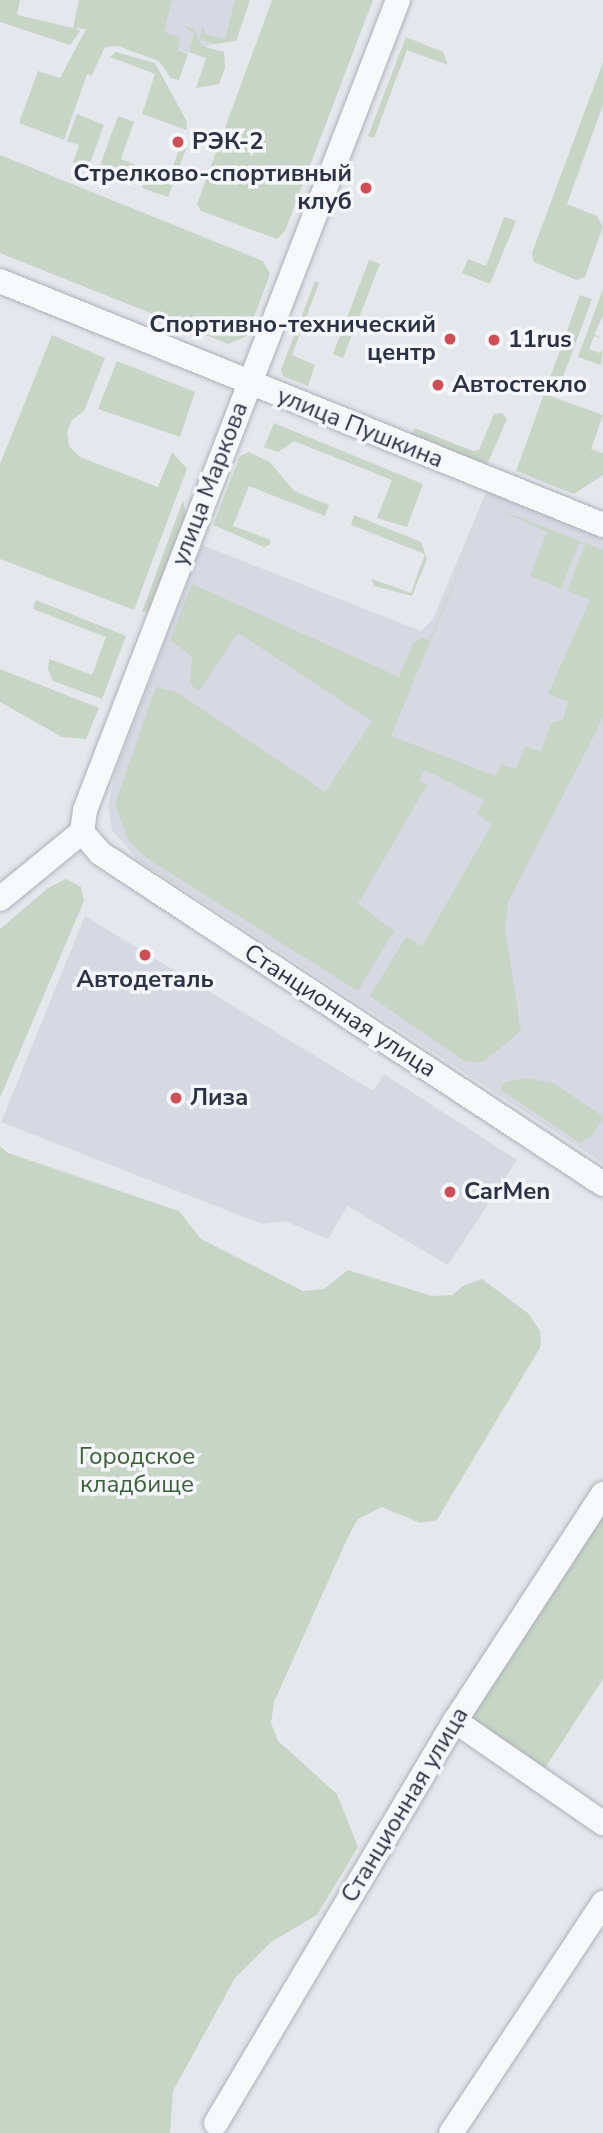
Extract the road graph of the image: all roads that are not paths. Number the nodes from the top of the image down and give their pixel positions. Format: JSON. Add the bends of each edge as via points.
{"nodes":[{"id":1,"x":398,"y":0,"type":"edge"},
{"id":2,"x":0,"y":281,"type":"edge"},
{"id":3,"x":249,"y":383,"type":"junction"},
{"id":4,"x":603,"y":525,"type":"edge"},
{"id":5,"x":82,"y":832,"type":"junction"},
{"id":6,"x":0,"y":899,"type":"edge"},
{"id":7,"x":603,"y":1184,"type":"edge"},
{"id":8,"x":603,"y":1493,"type":"edge"},
{"id":9,"x":455,"y":1721,"type":"junction"},
{"id":10,"x":603,"y":1823,"type":"edge"},
{"id":11,"x":603,"y":1903,"type":"edge"},
{"id":12,"x":216,"y":2123,"type":"dead end"},
{"id":13,"x":452,"y":2133,"type":"edge"}],
"edges":[{"from":1,"to":3,"type":"street","name":"улица Маркова"},
{"from":2,"to":3,"type":"street","name":"улица Пушкина"},
{"from":3,"to":4,"type":"street","name":"улица Пушкина"},
{"from":3,"to":5,"type":"street","name":"улица Маркова","via":[[85,810]]},
{"from":5,"to":6,"type":"street"},
{"from":5,"to":7,"type":"street","name":"Станционная улица","via":[[100,853]]},
{"from":8,"to":9,"type":"street","name":"Станционная улица"},
{"from":9,"to":10,"type":"street"},
{"from":9,"to":12,"type":"street","name":"Станционная улица"},
{"from":11,"to":13,"type":"street"}]}
